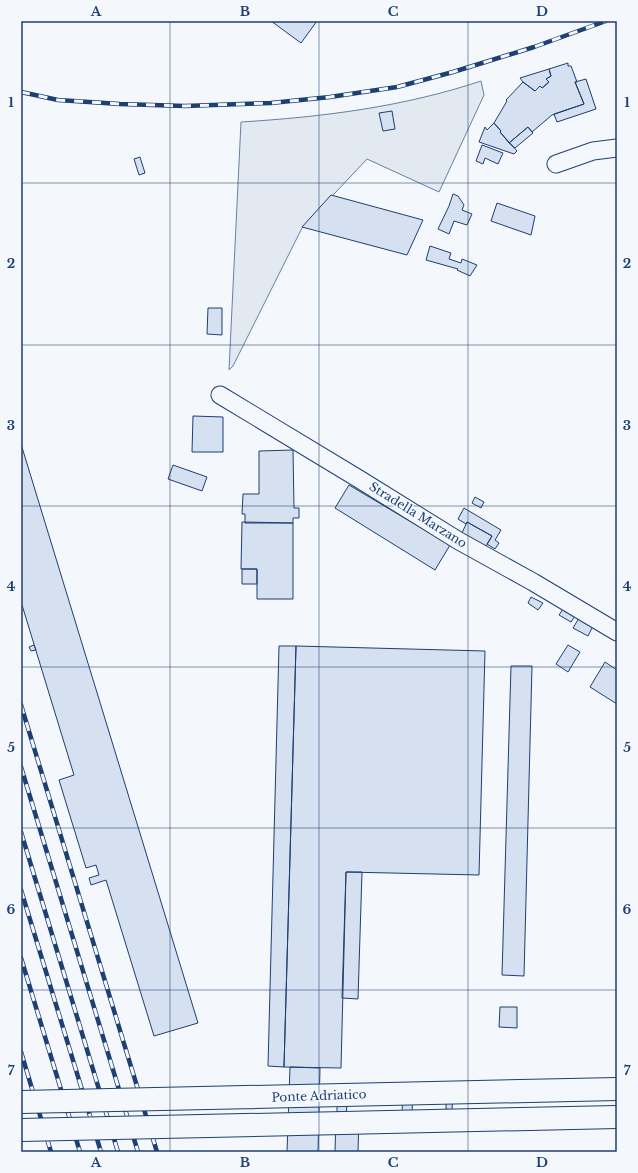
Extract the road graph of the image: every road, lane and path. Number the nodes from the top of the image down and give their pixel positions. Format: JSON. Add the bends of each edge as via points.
{"nodes":[{"id":1,"x":617,"y":135,"type":"edge"},
{"id":2,"x":617,"y":148,"type":"edge"},
{"id":3,"x":593,"y":151,"type":"junction"},
{"id":4,"x":556,"y":164,"type":"dead end"},
{"id":5,"x":220,"y":395,"type":"dead end"},
{"id":6,"x":617,"y":632,"type":"edge"},
{"id":7,"x":617,"y":1089,"type":"edge"},
{"id":8,"x":21,"y":1102,"type":"edge"},
{"id":9,"x":617,"y":1117,"type":"edge"},
{"id":10,"x":21,"y":1130,"type":"edge"}],
"edges":[{"from":1,"to":3,"type":"street"},
{"from":2,"to":3,"type":"street"},
{"from":3,"to":4,"type":"street"},
{"from":5,"to":6,"type":"street","name":"Stradella Marzano","via":[[459,541]]},
{"from":7,"to":8,"type":"main road","name":"Ponte Adriatico","bridge":true},
{"from":9,"to":10,"type":"main road","bridge":true}]}
